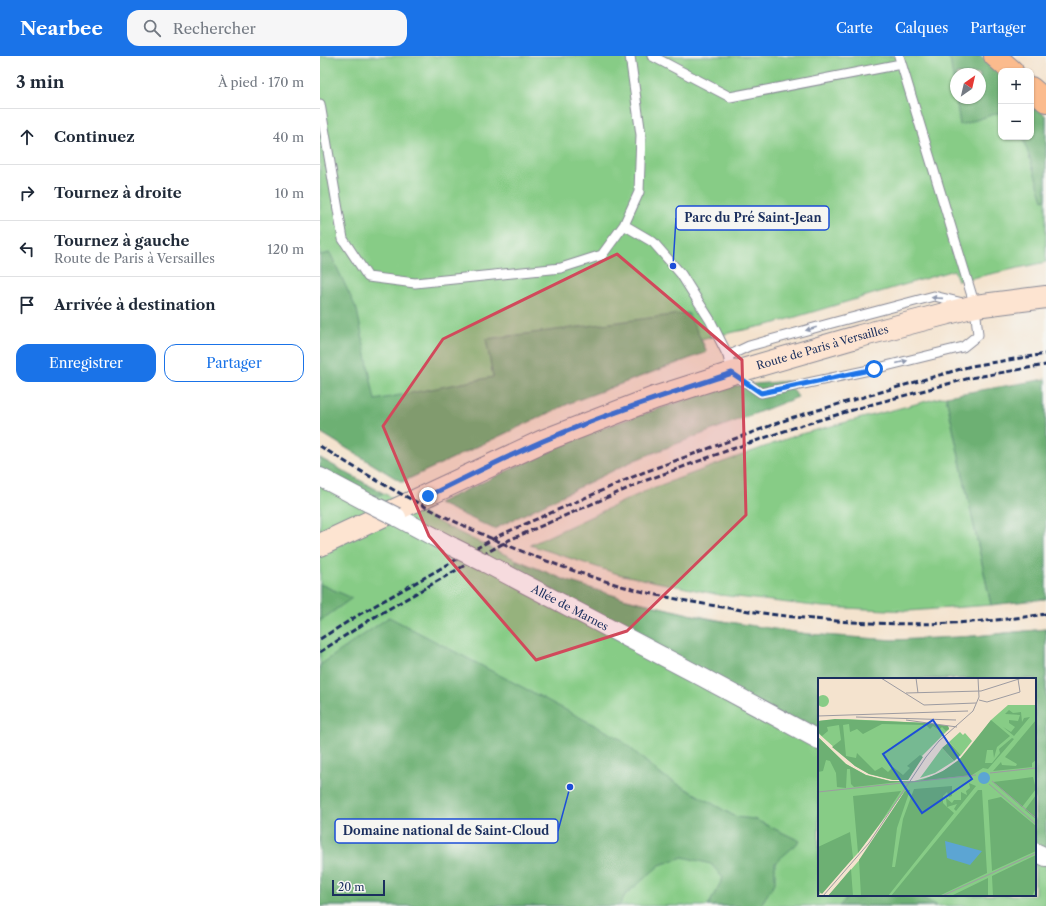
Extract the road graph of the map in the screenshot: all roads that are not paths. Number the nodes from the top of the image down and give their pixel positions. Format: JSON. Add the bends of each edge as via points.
{"nodes":[{"id":1,"x":630,"y":56,"type":"edge"},
{"id":2,"x":652,"y":56,"type":"edge"},
{"id":3,"x":995,"y":56,"type":"edge"},
{"id":4,"x":900,"y":60,"type":"edge"},
{"id":5,"x":1009,"y":68,"type":"edge"},
{"id":6,"x":1034,"y":91,"type":"edge"},
{"id":7,"x":1046,"y":101,"type":"edge"},
{"id":8,"x":320,"y":104,"type":"edge"},
{"id":9,"x":624,"y":225,"type":"junction"},
{"id":10,"x":1046,"y":297,"type":"edge"},
{"id":11,"x":975,"y":306,"type":"junction"},
{"id":12,"x":730,"y":364,"type":"junction"},
{"id":13,"x":320,"y":477,"type":"edge"},
{"id":14,"x":320,"y":545,"type":"edge"},
{"id":15,"x":818,"y":739,"type":"edge"},
{"id":16,"x":1036,"y":852,"type":"edge"},
{"id":17,"x":1046,"y":857,"type":"edge"}],
"edges":[{"from":1,"to":9,"type":"lane","via":[[641,135],[639,192]]},
{"from":2,"to":4,"type":"lane","via":[[730,97]]},
{"from":3,"to":5,"type":"highway"},
{"from":4,"to":11,"type":"lane"},
{"from":6,"to":7,"type":"highway"},
{"from":8,"to":9,"type":"lane","via":[[343,239],[368,277],[415,283],[560,268],[602,255]]},
{"from":9,"to":12,"type":"lane","via":[[653,242],[680,274],[710,320]]},
{"from":10,"to":11,"type":"main road","name":"Route de Paris à Versailles"},
{"from":11,"to":12,"type":"main road","name":"Route de Paris à Versailles","via":[[860,336]]},
{"from":12,"to":11,"type":"lane","one_way":true,"via":[[761,393],[874,369],[963,347],[978,334]]},
{"from":12,"to":14,"type":"main road","name":"Route de Paris à Versailles","via":[[654,398],[543,441]]},
{"from":13,"to":15,"type":"street","name":"Allée de Marnes","bridge":true},
{"from":16,"to":17,"type":"street"}]}
